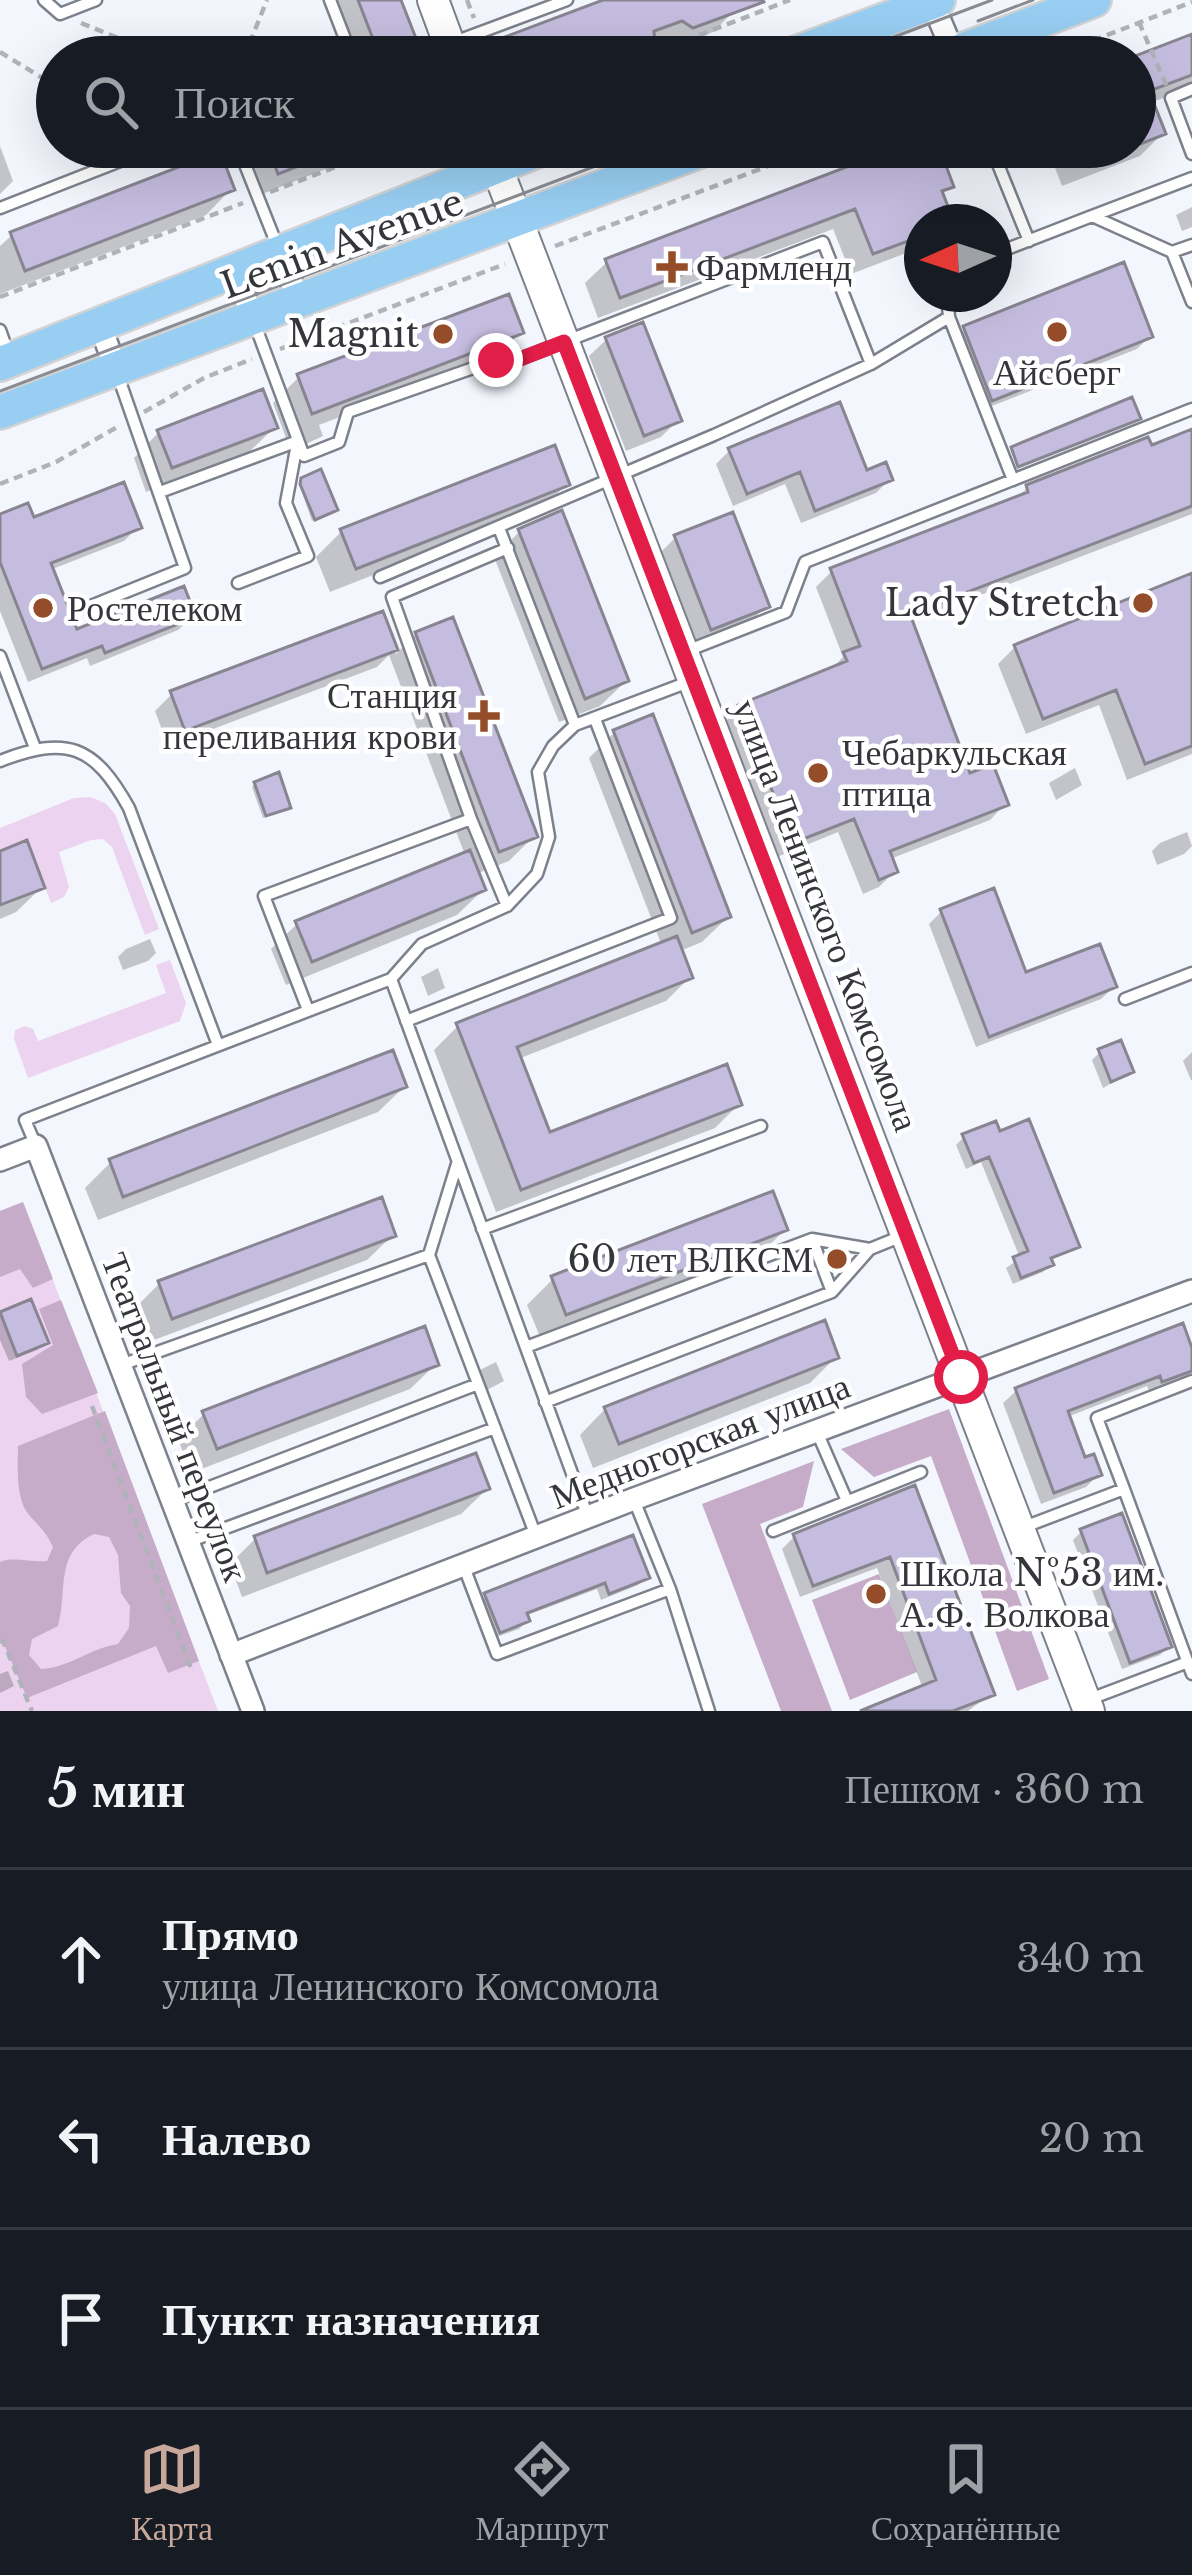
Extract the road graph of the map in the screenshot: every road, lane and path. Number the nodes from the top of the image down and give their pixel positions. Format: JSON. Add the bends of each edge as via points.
{"nodes":[{"id":1,"x":44,"y":0,"type":"edge"},
{"id":2,"x":96,"y":0,"type":"edge"},
{"id":3,"x":267,"y":0,"type":"edge"},
{"id":4,"x":330,"y":0,"type":"edge"},
{"id":5,"x":433,"y":0,"type":"edge"},
{"id":6,"x":567,"y":0,"type":"edge"},
{"id":7,"x":790,"y":0,"type":"edge"},
{"id":8,"x":1094,"y":0,"type":"edge"},
{"id":9,"x":935,"y":1,"type":"edge"},
{"id":10,"x":1192,"y":2,"type":"edge"},
{"id":11,"x":60,"y":14,"type":"junction"},
{"id":12,"x":1139,"y":22,"type":"junction"},
{"id":13,"x":113,"y":36,"type":"edge"},
{"id":14,"x":252,"y":36,"type":"edge"},
{"id":15,"x":344,"y":36,"type":"edge"},
{"id":16,"x":446,"y":36,"type":"edge"},
{"id":17,"x":486,"y":36,"type":"edge"},
{"id":18,"x":697,"y":36,"type":"edge"},
{"id":19,"x":842,"y":36,"type":"edge"},
{"id":20,"x":946,"y":36,"type":"edge"},
{"id":21,"x":1003,"y":36,"type":"edge"},
{"id":22,"x":1104,"y":36,"type":"edge"},
{"id":23,"x":1145,"y":36,"type":"edge"},
{"id":24,"x":0,"y":52,"type":"edge"},
{"id":25,"x":1156,"y":62,"type":"edge"},
{"id":26,"x":36,"y":75,"type":"edge"},
{"id":27,"x":1192,"y":89,"type":"edge"},
{"id":28,"x":1171,"y":98,"type":"junction"},
{"id":29,"x":1192,"y":154,"type":"edge"},
{"id":30,"x":103,"y":168,"type":"edge"},
{"id":31,"x":246,"y":168,"type":"edge"},
{"id":32,"x":333,"y":168,"type":"edge"},
{"id":33,"x":466,"y":168,"type":"edge"},
{"id":34,"x":498,"y":168,"type":"edge"},
{"id":35,"x":654,"y":168,"type":"edge"},
{"id":36,"x":763,"y":168,"type":"edge"},
{"id":37,"x":999,"y":168,"type":"edge"},
{"id":38,"x":1192,"y":178,"type":"edge"},
{"id":39,"x":258,"y":197,"type":"junction"},
{"id":40,"x":0,"y":208,"type":"edge"},
{"id":41,"x":1092,"y":216,"type":"junction"},
{"id":42,"x":517,"y":220,"type":"junction"},
{"id":43,"x":1029,"y":241,"type":"junction"},
{"id":44,"x":1192,"y":244,"type":"edge"},
{"id":45,"x":1012,"y":247,"type":"edge"},
{"id":46,"x":280,"y":252,"type":"junction"},
{"id":47,"x":1172,"y":252,"type":"junction"},
{"id":48,"x":530,"y":255,"type":"junction"},
{"id":49,"x":235,"y":270,"type":"junction"},
{"id":50,"x":0,"y":297,"type":"edge"},
{"id":51,"x":299,"y":302,"type":"junction"},
{"id":52,"x":1192,"y":302,"type":"edge"},
{"id":53,"x":949,"y":312,"type":"edge"},
{"id":54,"x":949,"y":317,"type":"junction"},
{"id":55,"x":253,"y":319,"type":"junction"},
{"id":56,"x":100,"y":325,"type":"junction"},
{"id":57,"x":564,"y":342,"type":"junction"},
{"id":58,"x":4,"y":352,"type":"edge"},
{"id":59,"x":267,"y":354,"type":"junction"},
{"id":60,"x":871,"y":364,"type":"junction"},
{"id":61,"x":116,"y":370,"type":"junction"},
{"id":62,"x":12,"y":408,"type":"edge"},
{"id":63,"x":1192,"y":409,"type":"edge"},
{"id":64,"x":298,"y":441,"type":"junction"},
{"id":65,"x":616,"y":477,"type":"junction"},
{"id":66,"x":1013,"y":480,"type":"junction"},
{"id":67,"x":0,"y":484,"type":"edge"},
{"id":68,"x":160,"y":492,"type":"junction"},
{"id":69,"x":499,"y":528,"type":"junction"},
{"id":70,"x":508,"y":548,"type":"junction"},
{"id":71,"x":380,"y":577,"type":"dead end"},
{"id":72,"x":238,"y":583,"type":"dead end"},
{"id":73,"x":86,"y":608,"type":"dead end"},
{"id":74,"x":0,"y":656,"type":"edge"},
{"id":75,"x":688,"y":666,"type":"junction"},
{"id":76,"x":596,"y":718,"type":"junction"},
{"id":77,"x":575,"y":725,"type":"junction"},
{"id":78,"x":35,"y":748,"type":"junction"},
{"id":79,"x":0,"y":761,"type":"edge"},
{"id":80,"x":471,"y":819,"type":"junction"},
{"id":81,"x":506,"y":906,"type":"junction"},
{"id":82,"x":1192,"y":973,"type":"edge"},
{"id":83,"x":391,"y":979,"type":"junction"},
{"id":84,"x":1125,"y":999,"type":"dead end"},
{"id":85,"x":308,"y":1010,"type":"junction"},
{"id":86,"x":406,"y":1022,"type":"junction"},
{"id":87,"x":218,"y":1045,"type":"junction"},
{"id":88,"x":761,"y":1126,"type":"dead end"},
{"id":89,"x":36,"y":1146,"type":"junction"},
{"id":90,"x":0,"y":1160,"type":"edge"},
{"id":91,"x":458,"y":1162,"type":"junction"},
{"id":92,"x":482,"y":1229,"type":"junction"},
{"id":93,"x":907,"y":1234,"type":"junction"},
{"id":94,"x":812,"y":1239,"type":"junction"},
{"id":95,"x":870,"y":1249,"type":"junction"},
{"id":96,"x":429,"y":1256,"type":"junction"},
{"id":97,"x":1192,"y":1291,"type":"edge"},
{"id":98,"x":832,"y":1292,"type":"junction"},
{"id":99,"x":526,"y":1348,"type":"junction"},
{"id":100,"x":120,"y":1365,"type":"junction"},
{"id":101,"x":961,"y":1377,"type":"junction"},
{"id":102,"x":1192,"y":1381,"type":"edge"},
{"id":103,"x":478,"y":1384,"type":"junction"},
{"id":104,"x":545,"y":1402,"type":"junction"},
{"id":105,"x":92,"y":1406,"type":"dead end"},
{"id":106,"x":495,"y":1428,"type":"junction"},
{"id":107,"x":818,"y":1432,"type":"junction"},
{"id":108,"x":920,"y":1472,"type":"dead end"},
{"id":109,"x":1124,"y":1489,"type":"junction"},
{"id":110,"x":634,"y":1499,"type":"junction"},
{"id":111,"x":172,"y":1501,"type":"junction"},
{"id":112,"x":847,"y":1501,"type":"junction"},
{"id":113,"x":588,"y":1517,"type":"junction"},
{"id":114,"x":1019,"y":1529,"type":"junction"},
{"id":115,"x":773,"y":1531,"type":"dead end"},
{"id":116,"x":537,"y":1539,"type":"junction"},
{"id":117,"x":188,"y":1542,"type":"junction"},
{"id":118,"x":464,"y":1567,"type":"junction"},
{"id":119,"x":670,"y":1589,"type":"junction"},
{"id":120,"x":0,"y":1642,"type":"edge"},
{"id":121,"x":231,"y":1655,"type":"junction"},
{"id":122,"x":1190,"y":1668,"type":"edge"},
{"id":123,"x":192,"y":1671,"type":"dead end"},
{"id":124,"x":1087,"y":1706,"type":"edge"},
{"id":125,"x":32,"y":1711,"type":"edge"},
{"id":126,"x":253,"y":1711,"type":"edge"},
{"id":127,"x":710,"y":1711,"type":"edge"}],
"edges":[{"from":1,"to":11,"type":"lane"},
{"from":2,"to":11,"type":"lane"},
{"from":3,"to":14,"type":"path"},
{"from":4,"to":15,"type":"lane"},
{"from":5,"to":16,"type":"street"},
{"from":6,"to":17,"type":"lane"},
{"from":7,"to":18,"type":"path"},
{"from":8,"to":21,"type":"main road"},
{"from":9,"to":19,"type":"main road"},
{"from":9,"to":20,"type":"street"},
{"from":10,"to":12,"type":"path"},
{"from":11,"to":13,"type":"path"},
{"from":12,"to":22,"type":"path"},
{"from":12,"to":23,"type":"path"},
{"from":24,"to":26,"type":"path"},
{"from":25,"to":28,"type":"path"},
{"from":27,"to":28,"type":"lane"},
{"from":28,"to":29,"type":"lane"},
{"from":30,"to":40,"type":"lane"},
{"from":31,"to":39,"type":"lane"},
{"from":32,"to":39,"type":"path"},
{"from":33,"to":46,"type":"main road","name":"Lenin Avenue"},
{"from":34,"to":42,"type":"street","name":"улица Ленинского Комсомола"},
{"from":35,"to":42,"type":"main road","name":"Lenin Avenue"},
{"from":36,"to":48,"type":"path"},
{"from":37,"to":43,"type":"lane"},
{"from":38,"to":41,"type":"lane"},
{"from":39,"to":46,"type":"lane"},
{"from":39,"to":50,"type":"path"},
{"from":41,"to":43,"type":"lane"},
{"from":41,"to":47,"type":"lane"},
{"from":42,"to":48,"type":"street","name":"улица Ленинского Комсомола"},
{"from":42,"to":51,"type":"main road","name":"Lenin Avenue"},
{"from":43,"to":45,"type":"lane"},
{"from":44,"to":47,"type":"lane"},
{"from":46,"to":49,"type":"main road","name":"Lenin Avenue"},
{"from":46,"to":51,"type":"street"},
{"from":47,"to":52,"type":"lane"},
{"from":48,"to":57,"type":"street","name":"улица Ленинского Комсомола"},
{"from":48,"to":59,"type":"path"},
{"from":49,"to":55,"type":"street"},
{"from":49,"to":56,"type":"main road","name":"Lenin Avenue"},
{"from":51,"to":55,"type":"main road","name":"Lenin Avenue"},
{"from":53,"to":54,"type":"lane"},
{"from":54,"to":60,"type":"lane"},
{"from":54,"to":66,"type":"lane"},
{"from":55,"to":59,"type":"lane"},
{"from":55,"to":61,"type":"main road","name":"Lenin Avenue"},
{"from":56,"to":58,"type":"main road","name":"Lenin Avenue"},
{"from":56,"to":61,"type":"street"},
{"from":57,"to":60,"type":"lane","via":[[823,242]]},
{"from":57,"to":64,"type":"lane","via":[[348,412],[339,442],[304,456]]},
{"from":57,"to":65,"type":"street","name":"улица Ленинского Комсомола"},
{"from":58,"to":62,"type":"street"},
{"from":59,"to":64,"type":"lane"},
{"from":59,"to":67,"type":"path","via":[[204,378],[56,462]]},
{"from":60,"to":65,"type":"lane"},
{"from":61,"to":62,"type":"main road","name":"Lenin Avenue"},
{"from":61,"to":68,"type":"lane"},
{"from":63,"to":66,"type":"lane"},
{"from":64,"to":68,"type":"lane"},
{"from":64,"to":72,"type":"lane","via":[[286,503],[308,556]]},
{"from":65,"to":69,"type":"lane"},
{"from":65,"to":75,"type":"street","name":"улица Ленинского Комсомола"},
{"from":66,"to":75,"type":"lane","via":[[805,562],[786,612]]},
{"from":68,"to":73,"type":"lane","via":[[184,568]]},
{"from":69,"to":70,"type":"lane"},
{"from":69,"to":71,"type":"lane"},
{"from":70,"to":77,"type":"lane"},
{"from":70,"to":80,"type":"lane","via":[[392,597]]},
{"from":74,"to":78,"type":"lane"},
{"from":75,"to":76,"type":"lane"},
{"from":75,"to":93,"type":"street","name":"улица Ленинского Комсомола"},
{"from":76,"to":77,"type":"lane"},
{"from":76,"to":86,"type":"lane","via":[[671,918]]},
{"from":77,"to":81,"type":"lane","via":[[538,772],[549,837],[537,874]]},
{"from":78,"to":79,"type":"lane"},
{"from":78,"to":87,"type":"lane","via":[[74,749],[109,772]]},
{"from":80,"to":81,"type":"lane"},
{"from":80,"to":85,"type":"lane","via":[[264,896]]},
{"from":81,"to":83,"type":"lane","via":[[422,944]]},
{"from":82,"to":84,"type":"lane"},
{"from":83,"to":85,"type":"lane"},
{"from":83,"to":86,"type":"lane"},
{"from":85,"to":87,"type":"lane"},
{"from":86,"to":91,"type":"lane"},
{"from":87,"to":89,"type":"lane","via":[[25,1120]]},
{"from":88,"to":92,"type":"lane"},
{"from":89,"to":90,"type":"street"},
{"from":89,"to":100,"type":"street","name":"Театральный переулок"},
{"from":91,"to":92,"type":"lane"},
{"from":91,"to":96,"type":"lane"},
{"from":92,"to":99,"type":"lane"},
{"from":93,"to":95,"type":"lane"},
{"from":93,"to":101,"type":"street","name":"улица Ленинского Комсомола"},
{"from":94,"to":95,"type":"lane"},
{"from":94,"to":98,"type":"lane"},
{"from":94,"to":99,"type":"lane"},
{"from":95,"to":98,"type":"lane"},
{"from":96,"to":100,"type":"lane"},
{"from":96,"to":103,"type":"lane"},
{"from":97,"to":101,"type":"street","name":"Медногорская улица"},
{"from":98,"to":104,"type":"lane"},
{"from":99,"to":104,"type":"lane"},
{"from":100,"to":111,"type":"street","name":"Театральный переулок"},
{"from":101,"to":107,"type":"street","name":"Медногорская улица"},
{"from":101,"to":114,"type":"street","name":"улица Ленинского Комсомола"},
{"from":102,"to":109,"type":"lane","via":[[1097,1418]]},
{"from":103,"to":106,"type":"lane"},
{"from":103,"to":111,"type":"lane"},
{"from":104,"to":113,"type":"lane"},
{"from":105,"to":123,"type":"path"},
{"from":106,"to":116,"type":"lane"},
{"from":106,"to":117,"type":"lane"},
{"from":107,"to":110,"type":"street","name":"Медногорская улица"},
{"from":107,"to":112,"type":"lane"},
{"from":108,"to":112,"type":"lane"},
{"from":109,"to":114,"type":"lane"},
{"from":109,"to":122,"type":"lane"},
{"from":110,"to":113,"type":"street","name":"Медногорская улица"},
{"from":110,"to":119,"type":"lane"},
{"from":111,"to":117,"type":"street","name":"Театральный переулок"},
{"from":112,"to":115,"type":"lane"},
{"from":113,"to":116,"type":"street","name":"Медногорская улица"},
{"from":114,"to":124,"type":"street","name":"улица Ленинского Комсомола"},
{"from":116,"to":118,"type":"street","name":"Медногорская улица"},
{"from":117,"to":121,"type":"street","name":"Театральный переулок"},
{"from":118,"to":119,"type":"lane","via":[[497,1654]]},
{"from":118,"to":121,"type":"street","name":"Медногорская улица"},
{"from":119,"to":127,"type":"lane"},
{"from":120,"to":125,"type":"path"},
{"from":121,"to":126,"type":"street","name":"Театральный переулок"},
{"from":122,"to":124,"type":"lane"}]}
